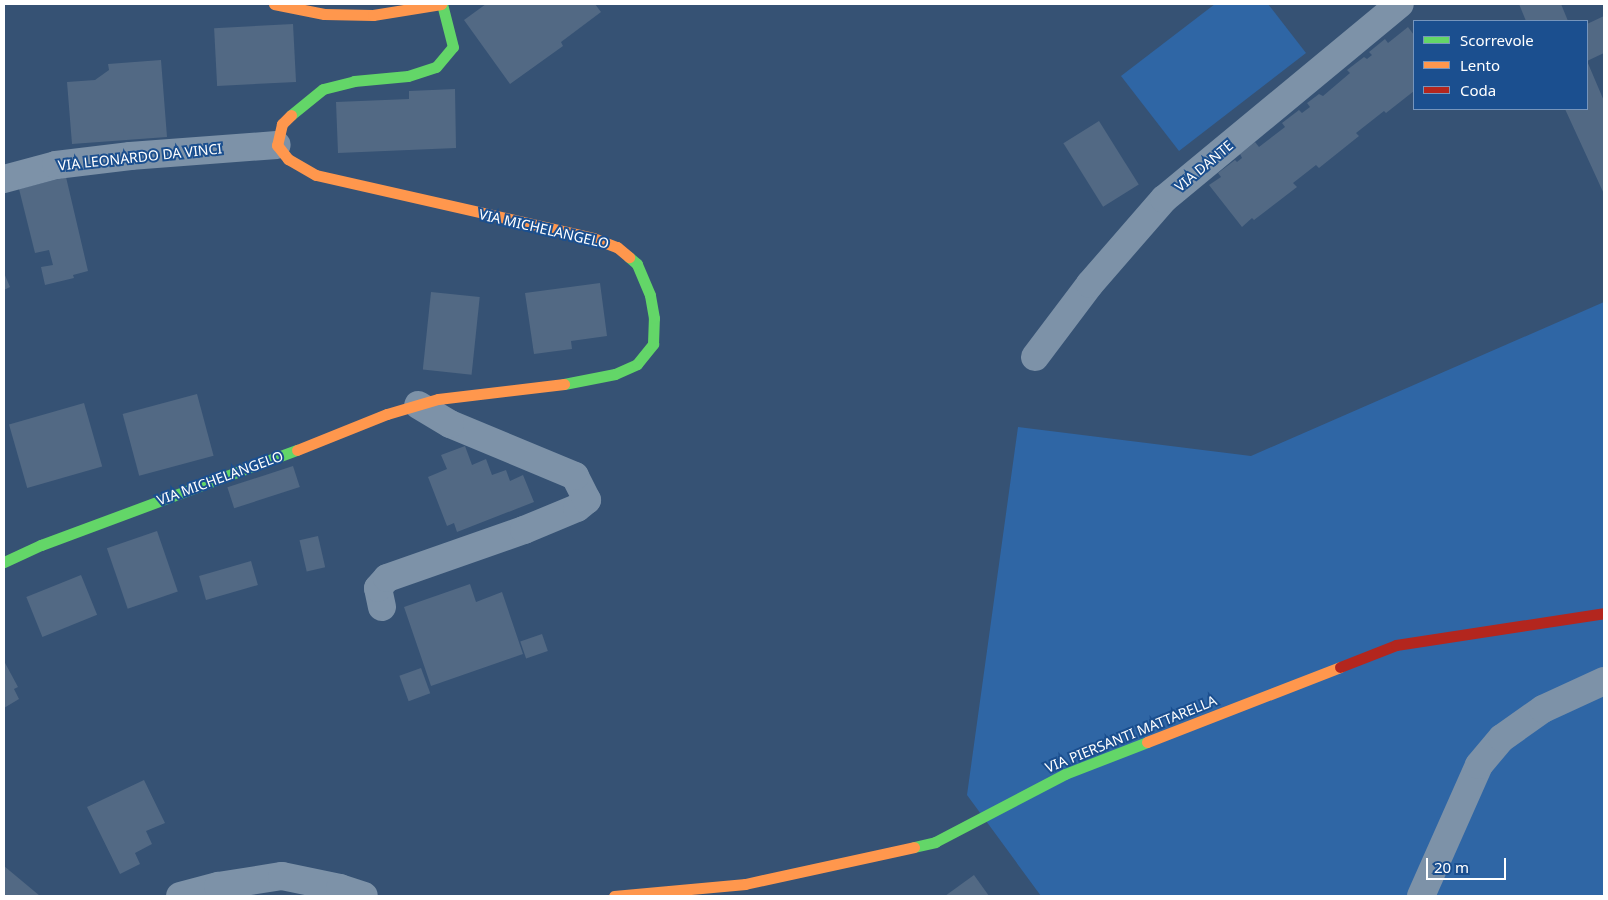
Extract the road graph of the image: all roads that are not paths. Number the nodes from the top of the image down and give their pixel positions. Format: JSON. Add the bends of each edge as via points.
{"nodes":[{"id":1,"x":274,"y":4,"type":"edge"},
{"id":2,"x":442,"y":4,"type":"edge"},
{"id":3,"x":1400,"y":4,"type":"edge"},
{"id":4,"x":402,"y":8,"type":"edge"},
{"id":5,"x":278,"y":145,"type":"junction"},
{"id":6,"x":4,"y":179,"type":"edge"},
{"id":7,"x":1035,"y":357,"type":"dead end"},
{"id":8,"x":418,"y":405,"type":"junction"},
{"id":9,"x":4,"y":562,"type":"edge"},
{"id":10,"x":382,"y":608,"type":"dead end"},
{"id":11,"x":1604,"y":614,"type":"edge"},
{"id":12,"x":1604,"y":681,"type":"edge"},
{"id":13,"x":180,"y":896,"type":"edge"},
{"id":14,"x":364,"y":896,"type":"edge"},
{"id":15,"x":614,"y":896,"type":"edge"},
{"id":16,"x":1421,"y":896,"type":"edge"}],
"edges":[{"from":1,"to":4,"type":"street","via":[[324,14],[373,15]]},
{"from":2,"to":4,"type":"street"},
{"from":2,"to":5,"type":"street","via":[[453,48],[436,67],[408,76],[354,81],[323,89],[282,124]]},
{"from":3,"to":7,"type":"street","name":"VIA DANTE","via":[[1164,200],[1090,284]]},
{"from":5,"to":6,"type":"street","name":"VIA LEONARDO DA VINCI","via":[[56,165]]},
{"from":5,"to":8,"type":"street","name":"VIA MICHELANGELO","via":[[288,159],[316,175],[592,238],[617,247],[637,264],[650,296],[654,318],[652,344],[637,364],[615,374],[554,386],[438,399]]},
{"from":8,"to":9,"type":"street","name":"VIA MICHELANGELO","via":[[41,545]]},
{"from":8,"to":10,"type":"street","via":[[450,424],[575,476],[587,500],[577,508],[524,530],[387,578],[378,588]]},
{"from":11,"to":15,"type":"street","name":"VIA PIERSANTI MATTARELLA","via":[[1396,645],[1064,774],[935,842],[745,884]]},
{"from":12,"to":16,"type":"street","via":[[1543,709],[1502,738],[1479,765]]},
{"from":13,"to":14,"type":"street","via":[[218,886],[282,876]]}]}
